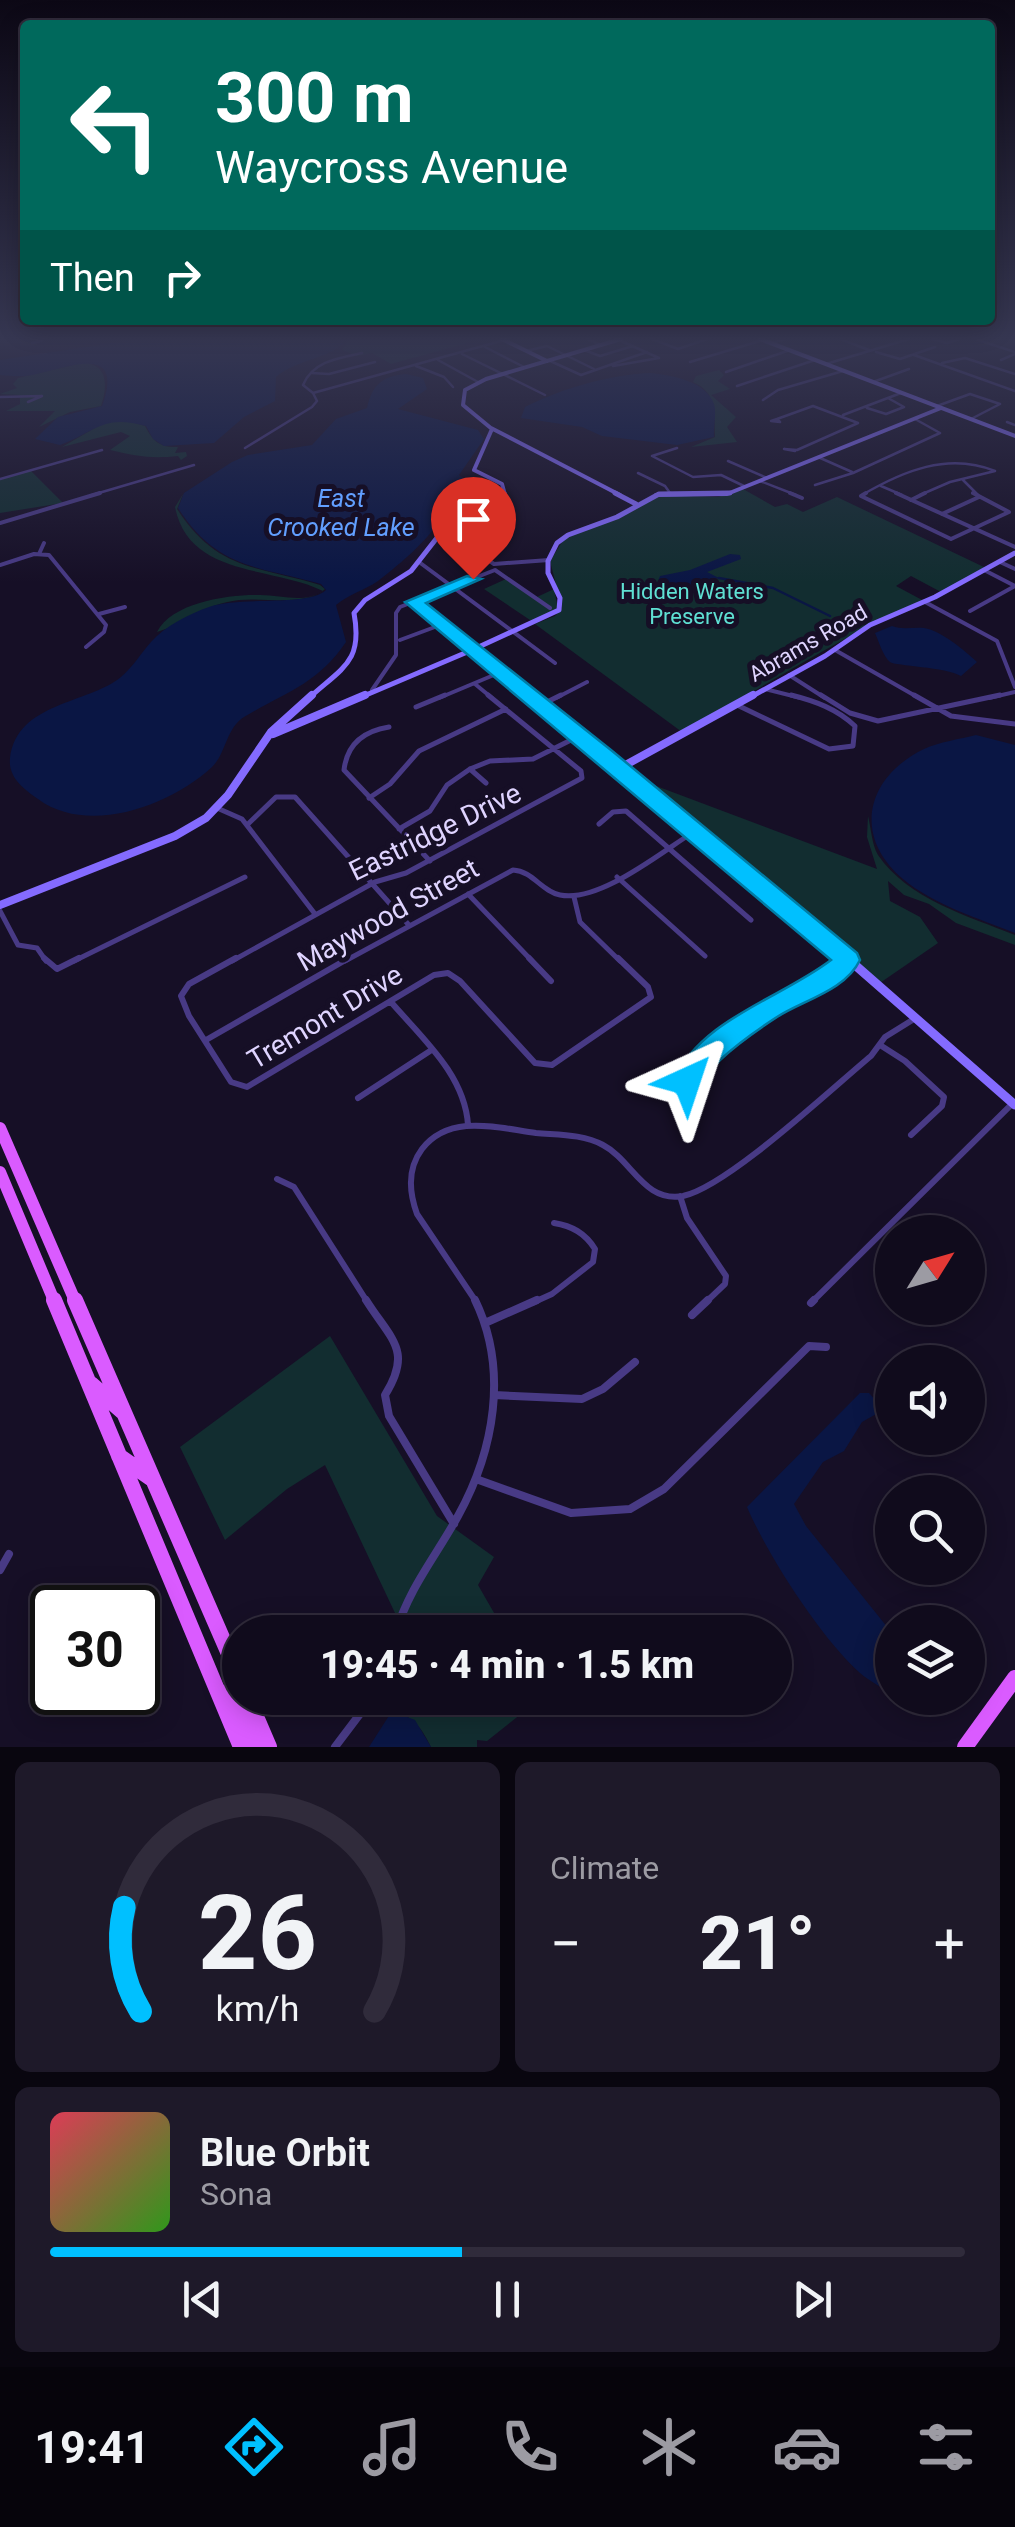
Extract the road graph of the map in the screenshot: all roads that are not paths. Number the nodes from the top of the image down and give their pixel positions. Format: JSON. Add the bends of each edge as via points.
{"nodes":[{"id":1,"x":291,"y":421,"type":"edge"},
{"id":2,"x":484,"y":421,"type":"edge"},
{"id":3,"x":850,"y":421,"type":"edge"},
{"id":4,"x":910,"y":421,"type":"edge"},
{"id":5,"x":918,"y":421,"type":"edge"},
{"id":6,"x":975,"y":421,"type":"edge"},
{"id":7,"x":1007,"y":422,"type":"dead end"},
{"id":8,"x":1015,"y":425,"type":"edge"},
{"id":9,"x":492,"y":428,"type":"junction"},
{"id":10,"x":1015,"y":436,"type":"edge"},
{"id":11,"x":244,"y":448,"type":"dead end"},
{"id":12,"x":677,"y":448,"type":"dead end"},
{"id":13,"x":102,"y":450,"type":"dead end"},
{"id":14,"x":794,"y":450,"type":"dead end"},
{"id":15,"x":818,"y":457,"type":"junction"},
{"id":16,"x":728,"y":462,"type":"dead end"},
{"id":17,"x":194,"y":465,"type":"dead end"},
{"id":18,"x":852,"y":472,"type":"junction"},
{"id":19,"x":638,"y":473,"type":"dead end"},
{"id":20,"x":0,"y":479,"type":"edge"},
{"id":21,"x":764,"y":479,"type":"junction"},
{"id":22,"x":963,"y":480,"type":"junction"},
{"id":23,"x":815,"y":484,"type":"dead end"},
{"id":24,"x":746,"y":486,"type":"junction"},
{"id":25,"x":881,"y":486,"type":"junction"},
{"id":26,"x":670,"y":492,"type":"junction"},
{"id":27,"x":979,"y":497,"type":"junction"},
{"id":28,"x":802,"y":498,"type":"dead end"},
{"id":29,"x":911,"y":500,"type":"junction"},
{"id":30,"x":636,"y":504,"type":"junction"},
{"id":31,"x":942,"y":514,"type":"junction"},
{"id":32,"x":0,"y":523,"type":"edge"},
{"id":33,"x":975,"y":529,"type":"junction"},
{"id":34,"x":44,"y":544,"type":"dead end"},
{"id":35,"x":470,"y":548,"type":"dead end"},
{"id":36,"x":1015,"y":550,"type":"edge"},
{"id":37,"x":39,"y":554,"type":"junction"},
{"id":38,"x":548,"y":560,"type":"junction"},
{"id":39,"x":419,"y":562,"type":"junction"},
{"id":40,"x":999,"y":562,"type":"junction"},
{"id":41,"x":0,"y":565,"type":"edge"},
{"id":42,"x":1015,"y":569,"type":"edge"},
{"id":43,"x":984,"y":570,"type":"junction"},
{"id":44,"x":1015,"y":586,"type":"edge"},
{"id":45,"x":453,"y":587,"type":"junction"},
{"id":46,"x":414,"y":602,"type":"junction"},
{"id":47,"x":925,"y":602,"type":"junction"},
{"id":48,"x":125,"y":607,"type":"dead end"},
{"id":49,"x":550,"y":608,"type":"dead end"},
{"id":50,"x":970,"y":611,"type":"dead end"},
{"id":51,"x":98,"y":614,"type":"junction"},
{"id":52,"x":442,"y":624,"type":"junction"},
{"id":53,"x":512,"y":631,"type":"junction"},
{"id":54,"x":400,"y":640,"type":"junction"},
{"id":55,"x":86,"y":647,"type":"dead end"},
{"id":56,"x":472,"y":649,"type":"junction"},
{"id":57,"x":834,"y":650,"type":"junction"},
{"id":58,"x":555,"y":663,"type":"dead end"},
{"id":59,"x":500,"y":672,"type":"junction"},
{"id":60,"x":790,"y":675,"type":"junction"},
{"id":61,"x":587,"y":682,"type":"dead end"},
{"id":62,"x":475,"y":684,"type":"junction"},
{"id":63,"x":764,"y":689,"type":"junction"},
{"id":64,"x":1015,"y":689,"type":"edge"},
{"id":65,"x":372,"y":690,"type":"junction"},
{"id":66,"x":737,"y":704,"type":"junction"},
{"id":67,"x":541,"y":705,"type":"junction"},
{"id":68,"x":416,"y":707,"type":"dead end"},
{"id":69,"x":937,"y":708,"type":"junction"},
{"id":70,"x":506,"y":709,"type":"junction"},
{"id":71,"x":1015,"y":724,"type":"edge"},
{"id":72,"x":390,"y":727,"type":"dead end"},
{"id":73,"x":269,"y":734,"type":"junction"},
{"id":74,"x":580,"y":736,"type":"junction"},
{"id":75,"x":554,"y":749,"type":"junction"},
{"id":76,"x":620,"y":768,"type":"junction"},
{"id":77,"x":470,"y":769,"type":"junction"},
{"id":78,"x":486,"y":783,"type":"dead end"},
{"id":79,"x":368,"y":798,"type":"junction"},
{"id":80,"x":218,"y":808,"type":"junction"},
{"id":81,"x":247,"y":824,"type":"junction"},
{"id":82,"x":600,"y":824,"type":"dead end"},
{"id":83,"x":399,"y":829,"type":"junction"},
{"id":84,"x":695,"y":831,"type":"junction"},
{"id":85,"x":668,"y":847,"type":"junction"},
{"id":86,"x":430,"y":860,"type":"junction"},
{"id":87,"x":245,"y":876,"type":"dead end"},
{"id":88,"x":617,"y":878,"type":"junction"},
{"id":89,"x":373,"y":884,"type":"junction"},
{"id":90,"x":468,"y":894,"type":"junction"},
{"id":91,"x":574,"y":897,"type":"junction"},
{"id":92,"x":0,"y":908,"type":"edge"},
{"id":93,"x":316,"y":915,"type":"junction"},
{"id":94,"x":751,"y":920,"type":"dead end"},
{"id":95,"x":408,"y":924,"type":"junction"},
{"id":96,"x":706,"y":956,"type":"dead end"},
{"id":97,"x":848,"y":960,"type":"junction"},
{"id":98,"x":551,"y":981,"type":"dead end"},
{"id":99,"x":182,"y":992,"type":"joint"},
{"id":100,"x":391,"y":1002,"type":"junction"},
{"id":101,"x":914,"y":1019,"type":"junction"},
{"id":102,"x":206,"y":1040,"type":"junction"},
{"id":103,"x":880,"y":1045,"type":"junction"},
{"id":104,"x":430,"y":1052,"type":"junction"},
{"id":105,"x":668,"y":1093,"type":"dead end"},
{"id":106,"x":358,"y":1098,"type":"dead end"},
{"id":107,"x":1014,"y":1104,"type":"edge"},
{"id":108,"x":468,"y":1125,"type":"junction"},
{"id":109,"x":0,"y":1128,"type":"edge"},
{"id":110,"x":911,"y":1136,"type":"dead end"},
{"id":111,"x":0,"y":1170,"type":"edge"},
{"id":112,"x":277,"y":1180,"type":"dead end"},
{"id":113,"x":25,"y":1186,"type":"junction"},
{"id":114,"x":10,"y":1196,"type":"junction"},
{"id":115,"x":680,"y":1196,"type":"junction"},
{"id":116,"x":38,"y":1216,"type":"junction"},
{"id":117,"x":554,"y":1223,"type":"dead end"},
{"id":118,"x":811,"y":1303,"type":"dead end"},
{"id":119,"x":692,"y":1314,"type":"dead end"},
{"id":120,"x":485,"y":1322,"type":"junction"},
{"id":121,"x":826,"y":1347,"type":"dead end"},
{"id":122,"x":634,"y":1362,"type":"dead end"},
{"id":123,"x":87,"y":1380,"type":"junction"},
{"id":124,"x":494,"y":1395,"type":"junction"},
{"id":125,"x":124,"y":1413,"type":"junction"},
{"id":126,"x":119,"y":1456,"type":"junction"},
{"id":127,"x":476,"y":1479,"type":"junction"},
{"id":128,"x":153,"y":1480,"type":"junction"},
{"id":129,"x":454,"y":1524,"type":"junction"},
{"id":130,"x":9,"y":1554,"type":"dead end"},
{"id":131,"x":0,"y":1570,"type":"edge"},
{"id":132,"x":402,"y":1615,"type":"edge"},
{"id":133,"x":222,"y":1639,"type":"edge"},
{"id":134,"x":1015,"y":1678,"type":"edge"},
{"id":135,"x":219,"y":1694,"type":"junction"},
{"id":136,"x":255,"y":1715,"type":"edge"},
{"id":137,"x":359,"y":1715,"type":"edge"},
{"id":138,"x":241,"y":1747,"type":"edge"},
{"id":139,"x":253,"y":1747,"type":"edge"},
{"id":140,"x":269,"y":1747,"type":"edge"},
{"id":141,"x":334,"y":1747,"type":"edge"},
{"id":142,"x":965,"y":1747,"type":"edge"}],
"edges":[{"from":1,"to":11,"type":"street"},
{"from":2,"to":9,"type":"street"},
{"from":3,"to":14,"type":"street","via":[[858,425]]},
{"from":4,"to":15,"type":"street"},
{"from":5,"to":18,"type":"street","via":[[940,433]]},
{"from":6,"to":10,"type":"street"},
{"from":7,"to":8,"type":"street"},
{"from":9,"to":30,"type":"street"},
{"from":9,"to":39,"type":"street","via":[[474,470],[502,484],[505,496],[454,516]]},
{"from":12,"to":24,"type":"street","via":[[652,456],[693,477],[721,475]]},
{"from":13,"to":20,"type":"street"},
{"from":15,"to":18,"type":"street"},
{"from":15,"to":21,"type":"street"},
{"from":16,"to":21,"type":"street"},
{"from":17,"to":32,"type":"street"},
{"from":18,"to":23,"type":"street"},
{"from":19,"to":26,"type":"street"},
{"from":21,"to":24,"type":"street"},
{"from":21,"to":28,"type":"street"},
{"from":22,"to":25,"type":"street","via":[[994,470],[934,464]]},
{"from":22,"to":27,"type":"street"},
{"from":22,"to":29,"type":"street"},
{"from":24,"to":26,"type":"street","via":[[722,496]]},
{"from":25,"to":29,"type":"street"},
{"from":25,"to":33,"type":"street","via":[[861,496],[951,539]]},
{"from":26,"to":30,"type":"street"},
{"from":27,"to":31,"type":"street"},
{"from":27,"to":33,"type":"street","via":[[1009,511]]},
{"from":29,"to":31,"type":"street"},
{"from":30,"to":38,"type":"street","via":[[562,538]]},
{"from":31,"to":33,"type":"street"},
{"from":33,"to":36,"type":"street"},
{"from":34,"to":37,"type":"street"},
{"from":35,"to":38,"type":"street","via":[[495,564]]},
{"from":36,"to":40,"type":"street","name":"Abrams Road"},
{"from":37,"to":41,"type":"street"},
{"from":37,"to":51,"type":"street","via":[[51,558]]},
{"from":38,"to":53,"type":"street","via":[[560,608]]},
{"from":39,"to":45,"type":"street"},
{"from":39,"to":73,"type":"street","via":[[356,608],[360,636],[353,656]]},
{"from":40,"to":42,"type":"street"},
{"from":40,"to":43,"type":"street","name":"Abrams Road"},
{"from":43,"to":44,"type":"street"},
{"from":43,"to":47,"type":"street","name":"Abrams Road"},
{"from":44,"to":50,"type":"street"},
{"from":45,"to":46,"type":"street"},
{"from":45,"to":49,"type":"street","via":[[495,570]]},
{"from":45,"to":53,"type":"street"},
{"from":46,"to":52,"type":"street"},
{"from":46,"to":54,"type":"street","via":[[396,611]]},
{"from":47,"to":57,"type":"street","name":"Abrams Road","via":[[870,625]]},
{"from":47,"to":64,"type":"street","via":[[994,638]]},
{"from":48,"to":51,"type":"street"},
{"from":51,"to":55,"type":"street","via":[[106,630]]},
{"from":52,"to":54,"type":"street"},
{"from":52,"to":56,"type":"street"},
{"from":53,"to":56,"type":"street"},
{"from":53,"to":58,"type":"street"},
{"from":54,"to":65,"type":"street","via":[[394,661]]},
{"from":56,"to":59,"type":"street"},
{"from":56,"to":65,"type":"street"},
{"from":57,"to":60,"type":"street","name":"Abrams Road"},
{"from":57,"to":69,"type":"street"},
{"from":59,"to":62,"type":"street"},
{"from":59,"to":67,"type":"street"},
{"from":60,"to":63,"type":"street","name":"Abrams Road"},
{"from":60,"to":69,"type":"street","via":[[850,713],[878,721]]},
{"from":61,"to":67,"type":"street"},
{"from":62,"to":68,"type":"street"},
{"from":62,"to":70,"type":"street","name":"Eastridge Drive"},
{"from":63,"to":66,"type":"street","name":"Abrams Road"},
{"from":63,"to":66,"type":"street","via":[[809,699],[846,718],[855,726],[854,743],[830,750]]},
{"from":64,"to":69,"type":"street"},
{"from":65,"to":73,"type":"street"},
{"from":66,"to":76,"type":"street","name":"Abrams Road"},
{"from":67,"to":74,"type":"street"},
{"from":69,"to":71,"type":"street","via":[[960,719]]},
{"from":70,"to":75,"type":"street","name":"Eastridge Drive"},
{"from":70,"to":79,"type":"street","via":[[419,751]]},
{"from":72,"to":79,"type":"street","via":[[364,734],[345,759],[344,770]]},
{"from":73,"to":80,"type":"street"},
{"from":74,"to":75,"type":"street"},
{"from":74,"to":76,"type":"street"},
{"from":75,"to":77,"type":"street"},
{"from":75,"to":86,"type":"street","name":"Eastridge Drive","via":[[581,771],[580,780]]},
{"from":76,"to":84,"type":"street"},
{"from":77,"to":78,"type":"street"},
{"from":77,"to":83,"type":"street","via":[[447,784],[430,811]]},
{"from":79,"to":83,"type":"street"},
{"from":80,"to":81,"type":"street"},
{"from":80,"to":92,"type":"street","via":[[175,836]]},
{"from":81,"to":89,"type":"street","via":[[283,792],[297,798]]},
{"from":81,"to":93,"type":"street"},
{"from":82,"to":85,"type":"street","via":[[626,811]]},
{"from":83,"to":86,"type":"street"},
{"from":84,"to":85,"type":"street"},
{"from":84,"to":97,"type":"street"},
{"from":85,"to":88,"type":"street"},
{"from":85,"to":94,"type":"street"},
{"from":86,"to":89,"type":"street","name":"Eastridge Drive"},
{"from":87,"to":92,"type":"street","via":[[57,969],[37,948],[18,945]]},
{"from":88,"to":91,"type":"street"},
{"from":88,"to":96,"type":"street"},
{"from":89,"to":93,"type":"street","name":"Eastridge Drive"},
{"from":89,"to":95,"type":"street"},
{"from":90,"to":91,"type":"street","name":"Maywood Street","via":[[519,869],[550,891]]},
{"from":90,"to":95,"type":"street","name":"Maywood Street"},
{"from":90,"to":98,"type":"street"},
{"from":91,"to":100,"type":"street","name":"Tremont Drive","via":[[580,922],[648,987],[651,998],[559,1062],[535,1063],[451,974],[434,975]]},
{"from":93,"to":99,"type":"street","name":"Eastridge Drive"},
{"from":95,"to":102,"type":"street","name":"Maywood Street"},
{"from":97,"to":101,"type":"street"},
{"from":97,"to":105,"type":"street","via":[[729,1037]]},
{"from":99,"to":102,"type":"street","name":"Tremont Drive","via":[[185,1010]]},
{"from":100,"to":102,"type":"street","name":"Tremont Drive","via":[[248,1086],[231,1082]]},
{"from":100,"to":104,"type":"street"},
{"from":101,"to":103,"type":"street"},
{"from":101,"to":107,"type":"street"},
{"from":103,"to":110,"type":"street","via":[[944,1097]]},
{"from":103,"to":115,"type":"street","via":[[716,1182]]},
{"from":104,"to":106,"type":"street"},
{"from":104,"to":108,"type":"street","via":[[462,1090]]},
{"from":107,"to":118,"type":"street"},
{"from":108,"to":115,"type":"street","via":[[596,1142],[650,1190]]},
{"from":108,"to":120,"type":"street","via":[[430,1141],[413,1162],[408,1186],[417,1214]]},
{"from":109,"to":113,"type":"main road"},
{"from":111,"to":113,"type":"main road"},
{"from":111,"to":114,"type":"main road"},
{"from":112,"to":129,"type":"street","via":[[294,1188],[400,1354],[400,1371],[385,1395],[389,1416]]},
{"from":113,"to":116,"type":"main road"},
{"from":114,"to":116,"type":"main road"},
{"from":114,"to":123,"type":"main road"},
{"from":115,"to":119,"type":"street","via":[[726,1276]]},
{"from":116,"to":125,"type":"main road"},
{"from":117,"to":120,"type":"street","via":[[587,1238],[595,1248],[593,1262],[552,1294]]},
{"from":120,"to":124,"type":"street"},
{"from":121,"to":127,"type":"street","via":[[809,1346],[664,1490],[630,1508],[572,1513]]},
{"from":122,"to":124,"type":"street","via":[[582,1399]]},
{"from":123,"to":125,"type":"main road"},
{"from":123,"to":126,"type":"main road"},
{"from":124,"to":127,"type":"street"},
{"from":125,"to":128,"type":"main road"},
{"from":126,"to":128,"type":"main road"},
{"from":126,"to":135,"type":"main road"},
{"from":127,"to":129,"type":"street"},
{"from":128,"to":133,"type":"main road"},
{"from":129,"to":132,"type":"street","via":[[415,1579]]},
{"from":130,"to":131,"type":"street"},
{"from":134,"to":142,"type":"main road"},
{"from":135,"to":138,"type":"main road"},
{"from":135,"to":139,"type":"main road","via":[[232,1697]]},
{"from":136,"to":140,"type":"main road"},
{"from":137,"to":141,"type":"street"}]}
